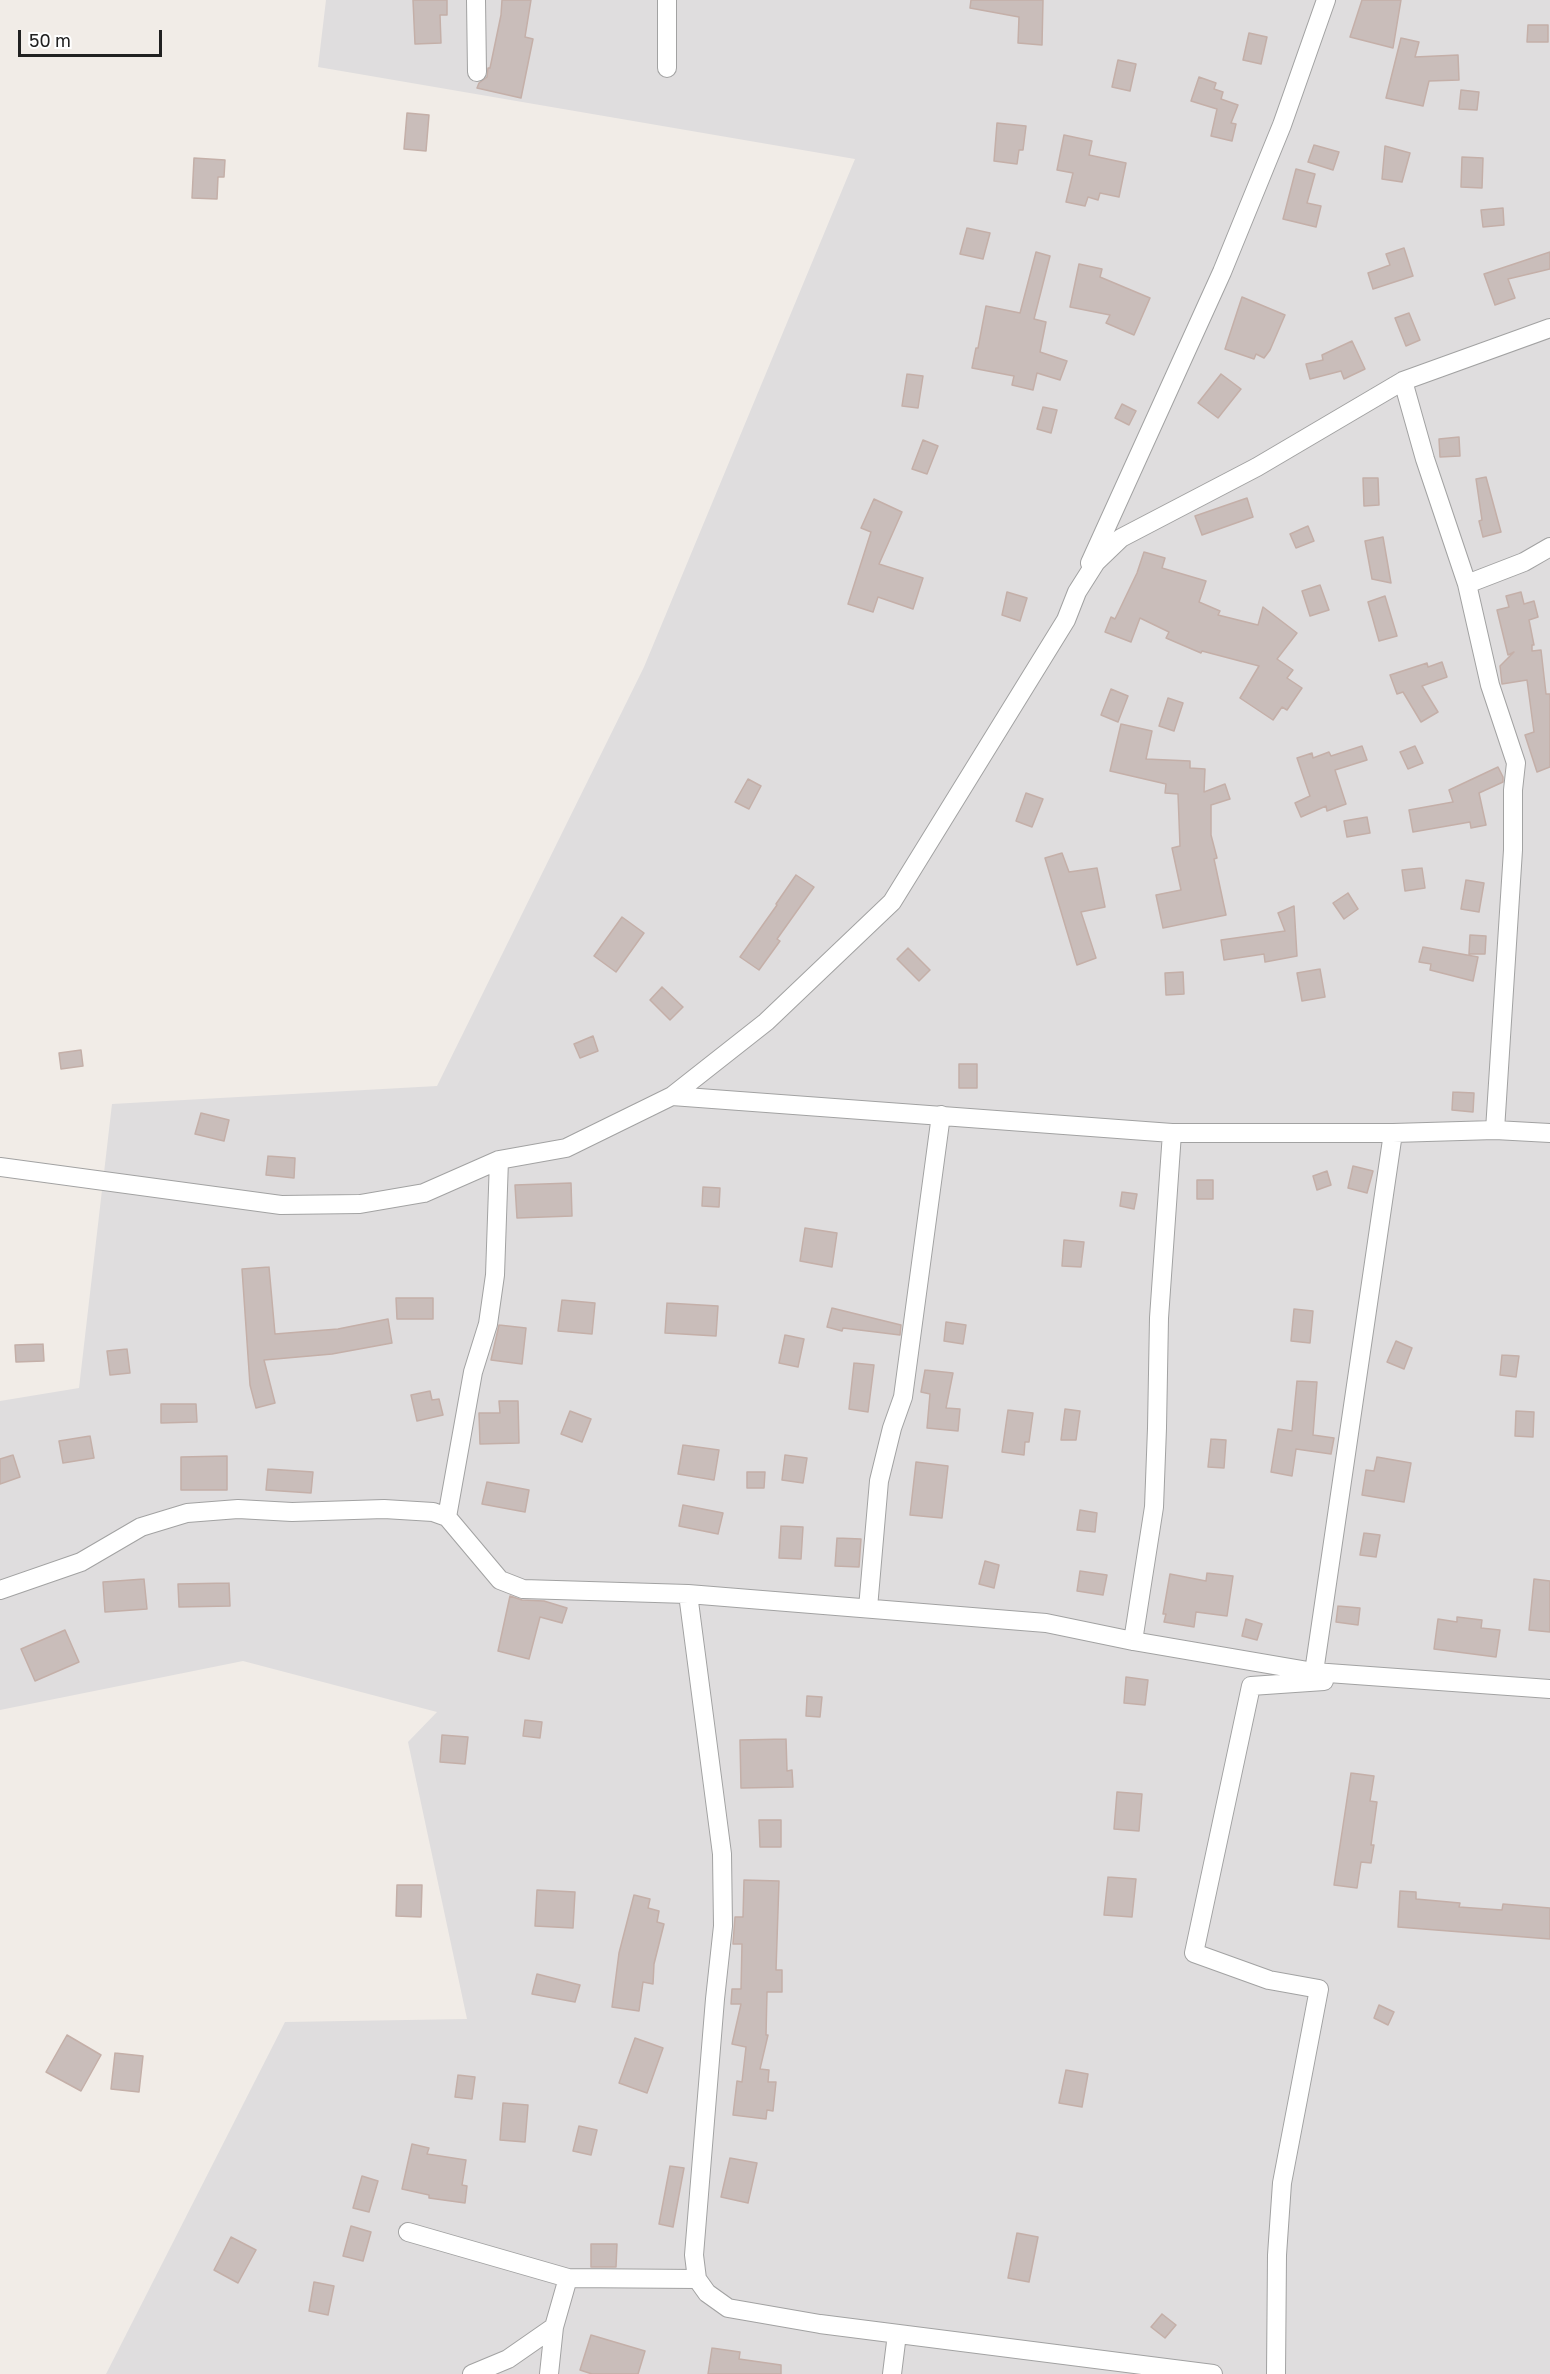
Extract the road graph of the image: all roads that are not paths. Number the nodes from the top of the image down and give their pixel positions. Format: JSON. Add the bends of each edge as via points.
{"nodes":[{"id":1,"x":476,"y":0,"type":"edge"},
{"id":2,"x":667,"y":0,"type":"edge"},
{"id":3,"x":1326,"y":0,"type":"edge"},
{"id":4,"x":667,"y":68,"type":"dead end"},
{"id":5,"x":477,"y":72,"type":"dead end"},
{"id":6,"x":1550,"y":328,"type":"edge"},
{"id":7,"x":1403,"y":381,"type":"junction"},
{"id":8,"x":1550,"y":547,"type":"edge"},
{"id":9,"x":1467,"y":584,"type":"junction"},
{"id":10,"x":1077,"y":592,"type":"junction"},
{"id":11,"x":672,"y":1096,"type":"junction"},
{"id":12,"x":941,"y":1115,"type":"junction"},
{"id":13,"x":1495,"y":1130,"type":"junction"},
{"id":14,"x":1172,"y":1133,"type":"junction"},
{"id":15,"x":1393,"y":1133,"type":"junction"},
{"id":16,"x":1550,"y":1133,"type":"edge"},
{"id":17,"x":499,"y":1160,"type":"junction"},
{"id":18,"x":0,"y":1167,"type":"edge"},
{"id":19,"x":447,"y":1517,"type":"junction"},
{"id":20,"x":0,"y":1590,"type":"edge"},
{"id":21,"x":688,"y":1594,"type":"junction"},
{"id":22,"x":868,"y":1608,"type":"junction"},
{"id":23,"x":1133,"y":1641,"type":"junction"},
{"id":24,"x":1314,"y":1672,"type":"junction"},
{"id":25,"x":1379,"y":1677,"type":"junction"},
{"id":26,"x":1550,"y":1689,"type":"edge"},
{"id":27,"x":408,"y":2232,"type":"dead end"},
{"id":28,"x":568,"y":2278,"type":"junction"},
{"id":29,"x":697,"y":2278,"type":"junction"},
{"id":30,"x":554,"y":2327,"type":"junction"},
{"id":31,"x":897,"y":2334,"type":"junction"},
{"id":32,"x":472,"y":2374,"type":"edge"},
{"id":33,"x":549,"y":2374,"type":"edge"},
{"id":34,"x":892,"y":2374,"type":"edge"},
{"id":35,"x":1213,"y":2374,"type":"edge"},
{"id":36,"x":1276,"y":2374,"type":"edge"}],
"edges":[{"from":1,"to":5,"type":"street"},
{"from":2,"to":4,"type":"street"},
{"from":3,"to":10,"type":"street","via":[[1282,125],[1222,272]]},
{"from":6,"to":7,"type":"street"},
{"from":7,"to":9,"type":"street"},
{"from":7,"to":10,"type":"street","via":[[1257,467],[1121,538],[1096,562]]},
{"from":8,"to":9,"type":"street","via":[[1524,562]]},
{"from":9,"to":13,"type":"street","via":[[1490,685],[1516,763]]},
{"from":10,"to":11,"type":"street","via":[[1066,620],[892,902],[766,1022]]},
{"from":11,"to":12,"type":"street"},
{"from":11,"to":17,"type":"street","via":[[566,1148]]},
{"from":12,"to":14,"type":"street"},
{"from":12,"to":22,"type":"street","via":[[903,1397],[879,1481]]},
{"from":13,"to":15,"type":"street"},
{"from":13,"to":16,"type":"street"},
{"from":14,"to":15,"type":"street"},
{"from":14,"to":23,"type":"street","via":[[1159,1318],[1154,1507]]},
{"from":15,"to":24,"type":"street"},
{"from":17,"to":18,"type":"street","via":[[424,1193],[360,1204],[281,1206]]},
{"from":17,"to":19,"type":"street","via":[[495,1275],[488,1324],[473,1372]]},
{"from":19,"to":20,"type":"street","via":[[433,1512],[384,1509],[187,1513],[141,1527],[81,1562]]},
{"from":19,"to":21,"type":"street","via":[[500,1580],[523,1589]]},
{"from":21,"to":22,"type":"street"},
{"from":21,"to":29,"type":"street","via":[[722,1854],[723,1926],[694,2243]]},
{"from":22,"to":23,"type":"street","via":[[1046,1623]]},
{"from":23,"to":24,"type":"street"},
{"from":24,"to":25,"type":"street"},
{"from":25,"to":26,"type":"street"},
{"from":25,"to":36,"type":"street","via":[[1251,1686],[1194,1953],[1269,1980],[1319,1989],[1282,2183]]},
{"from":27,"to":28,"type":"street"},
{"from":28,"to":29,"type":"street"},
{"from":28,"to":30,"type":"street"},
{"from":29,"to":31,"type":"street","via":[[707,2293],[728,2308]]},
{"from":30,"to":32,"type":"street","via":[[508,2359]]},
{"from":30,"to":33,"type":"street"},
{"from":31,"to":34,"type":"street"},
{"from":31,"to":35,"type":"street"}]}
